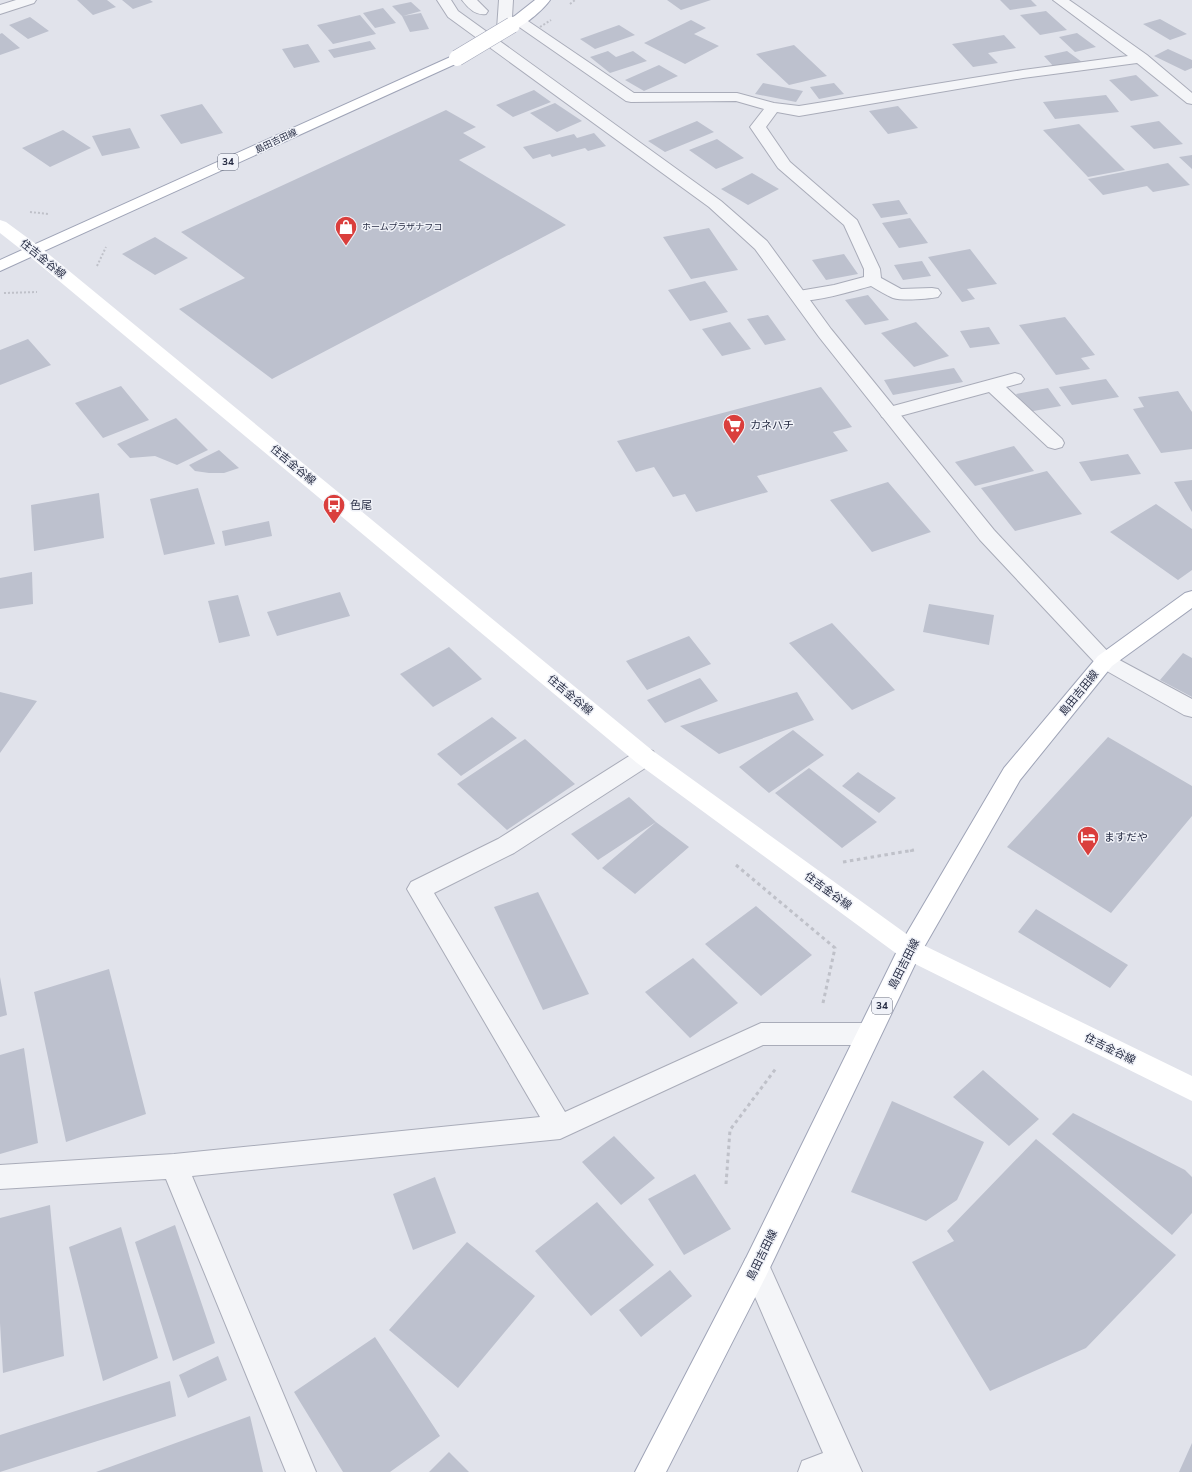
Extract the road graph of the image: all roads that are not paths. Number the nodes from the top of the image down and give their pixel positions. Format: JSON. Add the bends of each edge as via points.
{"nodes":[{"id":1,"x":29,"y":0,"type":"edge"},
{"id":2,"x":444,"y":0,"type":"edge"},
{"id":3,"x":469,"y":0,"type":"edge"},
{"id":4,"x":483,"y":0,"type":"edge"},
{"id":5,"x":506,"y":0,"type":"edge"},
{"id":6,"x":543,"y":0,"type":"edge"},
{"id":7,"x":1060,"y":0,"type":"edge"},
{"id":8,"x":0,"y":10,"type":"edge"},
{"id":9,"x":511,"y":25,"type":"junction"},
{"id":10,"x":1142,"y":58,"type":"junction"},
{"id":11,"x":1192,"y":100,"type":"edge"},
{"id":12,"x":773,"y":107,"type":"junction"},
{"id":13,"x":0,"y":225,"type":"edge"},
{"id":14,"x":34,"y":251,"type":"junction"},
{"id":15,"x":0,"y":266,"type":"edge"},
{"id":16,"x":873,"y":280,"type":"junction"},
{"id":17,"x":932,"y":293,"type":"dead end"},
{"id":18,"x":799,"y":296,"type":"junction"},
{"id":19,"x":1015,"y":379,"type":"dead end"},
{"id":20,"x":993,"y":385,"type":"junction"},
{"id":21,"x":889,"y":413,"type":"junction"},
{"id":22,"x":1056,"y":443,"type":"dead end"},
{"id":23,"x":1192,"y":598,"type":"edge"},
{"id":24,"x":1105,"y":661,"type":"junction"},
{"id":25,"x":1192,"y":709,"type":"edge"},
{"id":26,"x":645,"y":757,"type":"junction"},
{"id":27,"x":910,"y":950,"type":"junction"},
{"id":28,"x":868,"y":1034,"type":"junction"},
{"id":29,"x":1192,"y":1089,"type":"edge"},
{"id":30,"x":560,"y":1127,"type":"junction"},
{"id":31,"x":174,"y":1166,"type":"junction"},
{"id":32,"x":0,"y":1177,"type":"edge"},
{"id":33,"x":756,"y":1267,"type":"junction"},
{"id":34,"x":844,"y":1467,"type":"edge"},
{"id":35,"x":301,"y":1472,"type":"edge"},
{"id":36,"x":650,"y":1472,"type":"edge"},
{"id":37,"x":813,"y":1472,"type":"edge"}],
"edges":[{"from":1,"to":8,"type":"street"},
{"from":2,"to":18,"type":"street","via":[[453,14],[715,204],[761,245]]},
{"from":3,"to":4,"type":"street","via":[[481,11]]},
{"from":5,"to":9,"type":"street"},
{"from":6,"to":9,"type":"main road","name":"島田吉田線","number":"34"},
{"from":7,"to":10,"type":"street"},
{"from":9,"to":12,"type":"street","via":[[631,98],[737,97]]},
{"from":9,"to":14,"type":"main road","name":"島田吉田線","number":"34","bridge":true,"via":[[457,58]]},
{"from":10,"to":11,"type":"street"},
{"from":10,"to":12,"type":"street","via":[[1023,74],[799,111]]},
{"from":12,"to":16,"type":"street","via":[[758,127],[784,166],[851,223],[872,269]]},
{"from":13,"to":14,"type":"main road","name":"住吉金谷線"},
{"from":14,"to":15,"type":"main road","name":"島田吉田線","number":"34"},
{"from":14,"to":26,"type":"main road","name":"住吉金谷線"},
{"from":16,"to":17,"type":"street","via":[[898,294]]},
{"from":16,"to":18,"type":"street"},
{"from":18,"to":21,"type":"street"},
{"from":19,"to":20,"type":"street"},
{"from":20,"to":21,"type":"street"},
{"from":20,"to":22,"type":"street"},
{"from":21,"to":24,"type":"street","via":[[987,535]]},
{"from":23,"to":24,"type":"main road","name":"島田吉田線","number":"34"},
{"from":24,"to":25,"type":"street"},
{"from":24,"to":27,"type":"main road","name":"島田吉田線","number":"34","via":[[1012,774]]},
{"from":26,"to":27,"type":"main road","name":"住吉金谷線"},
{"from":26,"to":30,"type":"street","via":[[506,846],[419,889]]},
{"from":27,"to":28,"type":"main road","name":"島田吉田線","number":"34"},
{"from":27,"to":29,"type":"main road","name":"住吉金谷線"},
{"from":28,"to":30,"type":"street","via":[[761,1034]]},
{"from":28,"to":33,"type":"main road","name":"島田吉田線","number":"34"},
{"from":30,"to":31,"type":"street"},
{"from":31,"to":32,"type":"street"},
{"from":31,"to":35,"type":"street"},
{"from":33,"to":34,"type":"street"},
{"from":33,"to":36,"type":"main road","name":"島田吉田線","number":"34"},
{"from":34,"to":37,"type":"street"}]}
